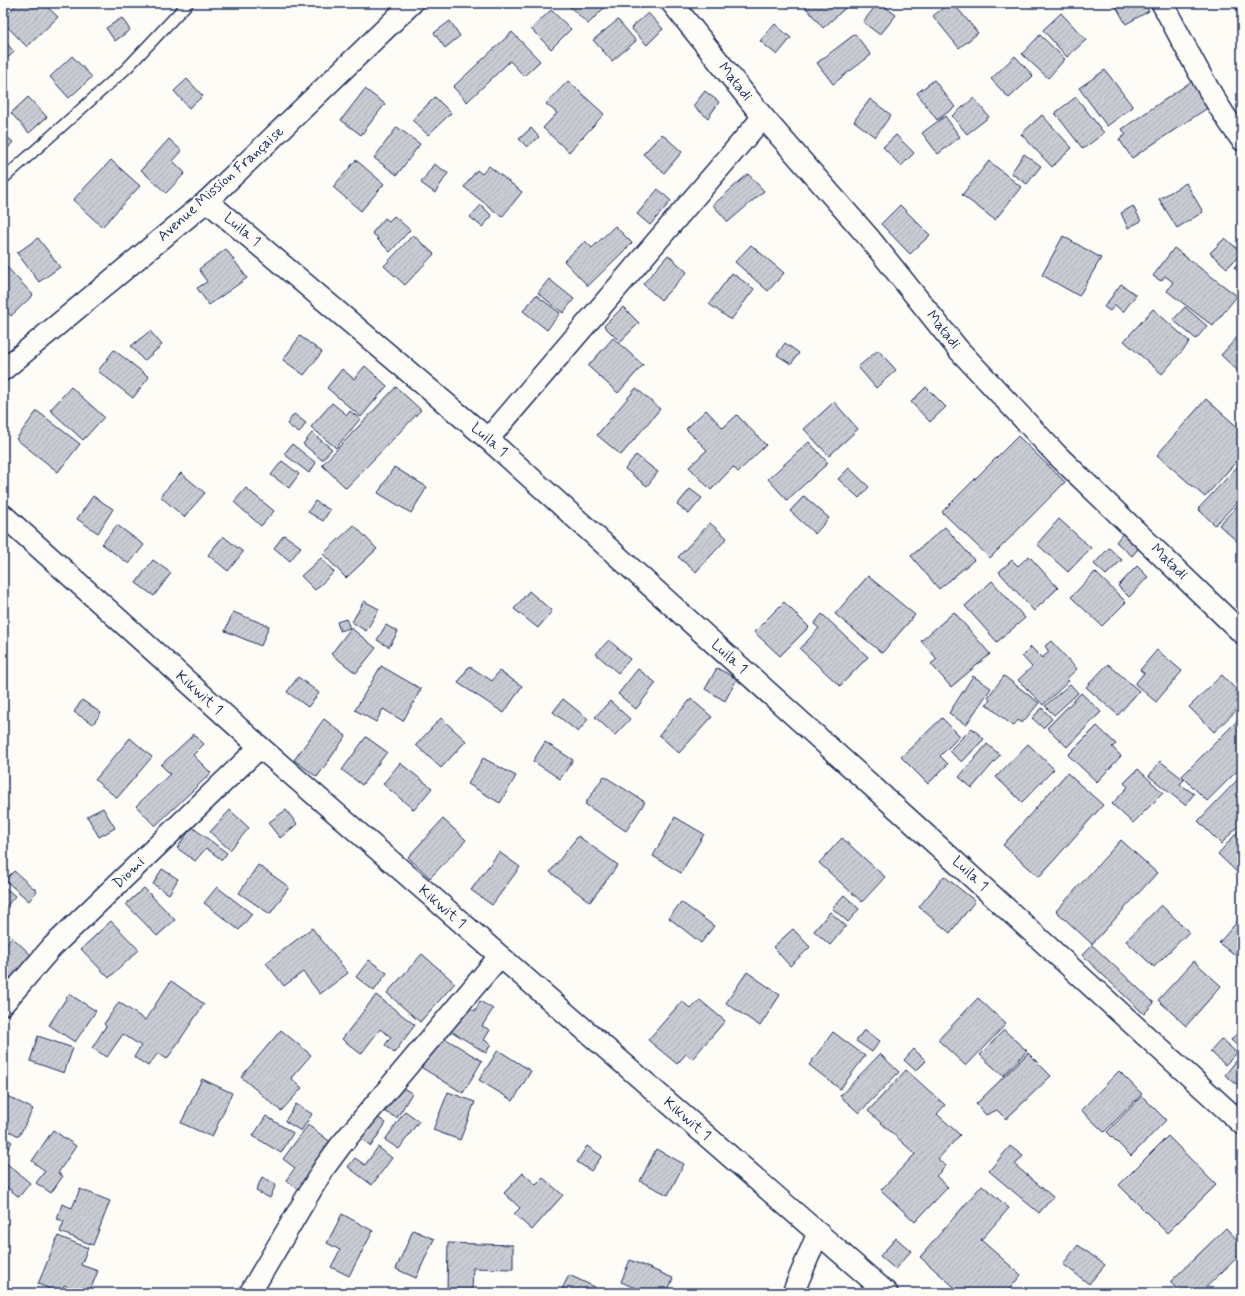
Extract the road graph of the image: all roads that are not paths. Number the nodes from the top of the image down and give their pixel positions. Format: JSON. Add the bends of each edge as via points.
{"nodes":[{"id":1,"x":188,"y":3,"type":"edge"},
{"id":2,"x":412,"y":3,"type":"edge"},
{"id":3,"x":672,"y":3,"type":"edge"},
{"id":4,"x":1162,"y":3,"type":"edge"},
{"id":5,"x":763,"y":117,"type":"junction"},
{"id":6,"x":1242,"y":140,"type":"edge"},
{"id":7,"x":3,"y":179,"type":"edge"},
{"id":8,"x":207,"y":201,"type":"junction"},
{"id":9,"x":3,"y":370,"type":"edge"},
{"id":10,"x":488,"y":439,"type":"junction"},
{"id":11,"x":3,"y":514,"type":"edge"},
{"id":12,"x":1242,"y":633,"type":"edge"},
{"id":13,"x":260,"y":747,"type":"junction"},
{"id":14,"x":499,"y":957,"type":"junction"},
{"id":15,"x":3,"y":1004,"type":"edge"},
{"id":16,"x":1242,"y":1124,"type":"edge"},
{"id":17,"x":818,"y":1232,"type":"junction"},
{"id":18,"x":250,"y":1293,"type":"edge"},
{"id":19,"x":793,"y":1293,"type":"edge"},
{"id":20,"x":887,"y":1293,"type":"edge"}],
"edges":[{"from":1,"to":7,"type":"lane","via":[[127,68]]},
{"from":2,"to":8,"type":"street","name":"Avenue Mission Française"},
{"from":3,"to":5,"type":"street","name":"Matadi"},
{"from":4,"to":6,"type":"street","via":[[1223,114]]},
{"from":5,"to":10,"type":"street"},
{"from":5,"to":12,"type":"street","name":"Matadi","via":[[870,239],[958,349],[1057,455]]},
{"from":8,"to":9,"type":"street","name":"Avenue Mission Française"},
{"from":8,"to":10,"type":"street","name":"Luila 1"},
{"from":10,"to":16,"type":"street","name":"Luila 1"},
{"from":11,"to":13,"type":"street","name":"Kikwit 1"},
{"from":13,"to":14,"type":"street","name":"Kikwit 1"},
{"from":13,"to":15,"type":"street","name":"Diomi","via":[[52,947]]},
{"from":14,"to":17,"type":"street","name":"Kikwit 1"},
{"from":14,"to":18,"type":"street","via":[[341,1145],[324,1168]]},
{"from":17,"to":19,"type":"street"},
{"from":17,"to":20,"type":"street","name":"Kikwit 1"}]}
